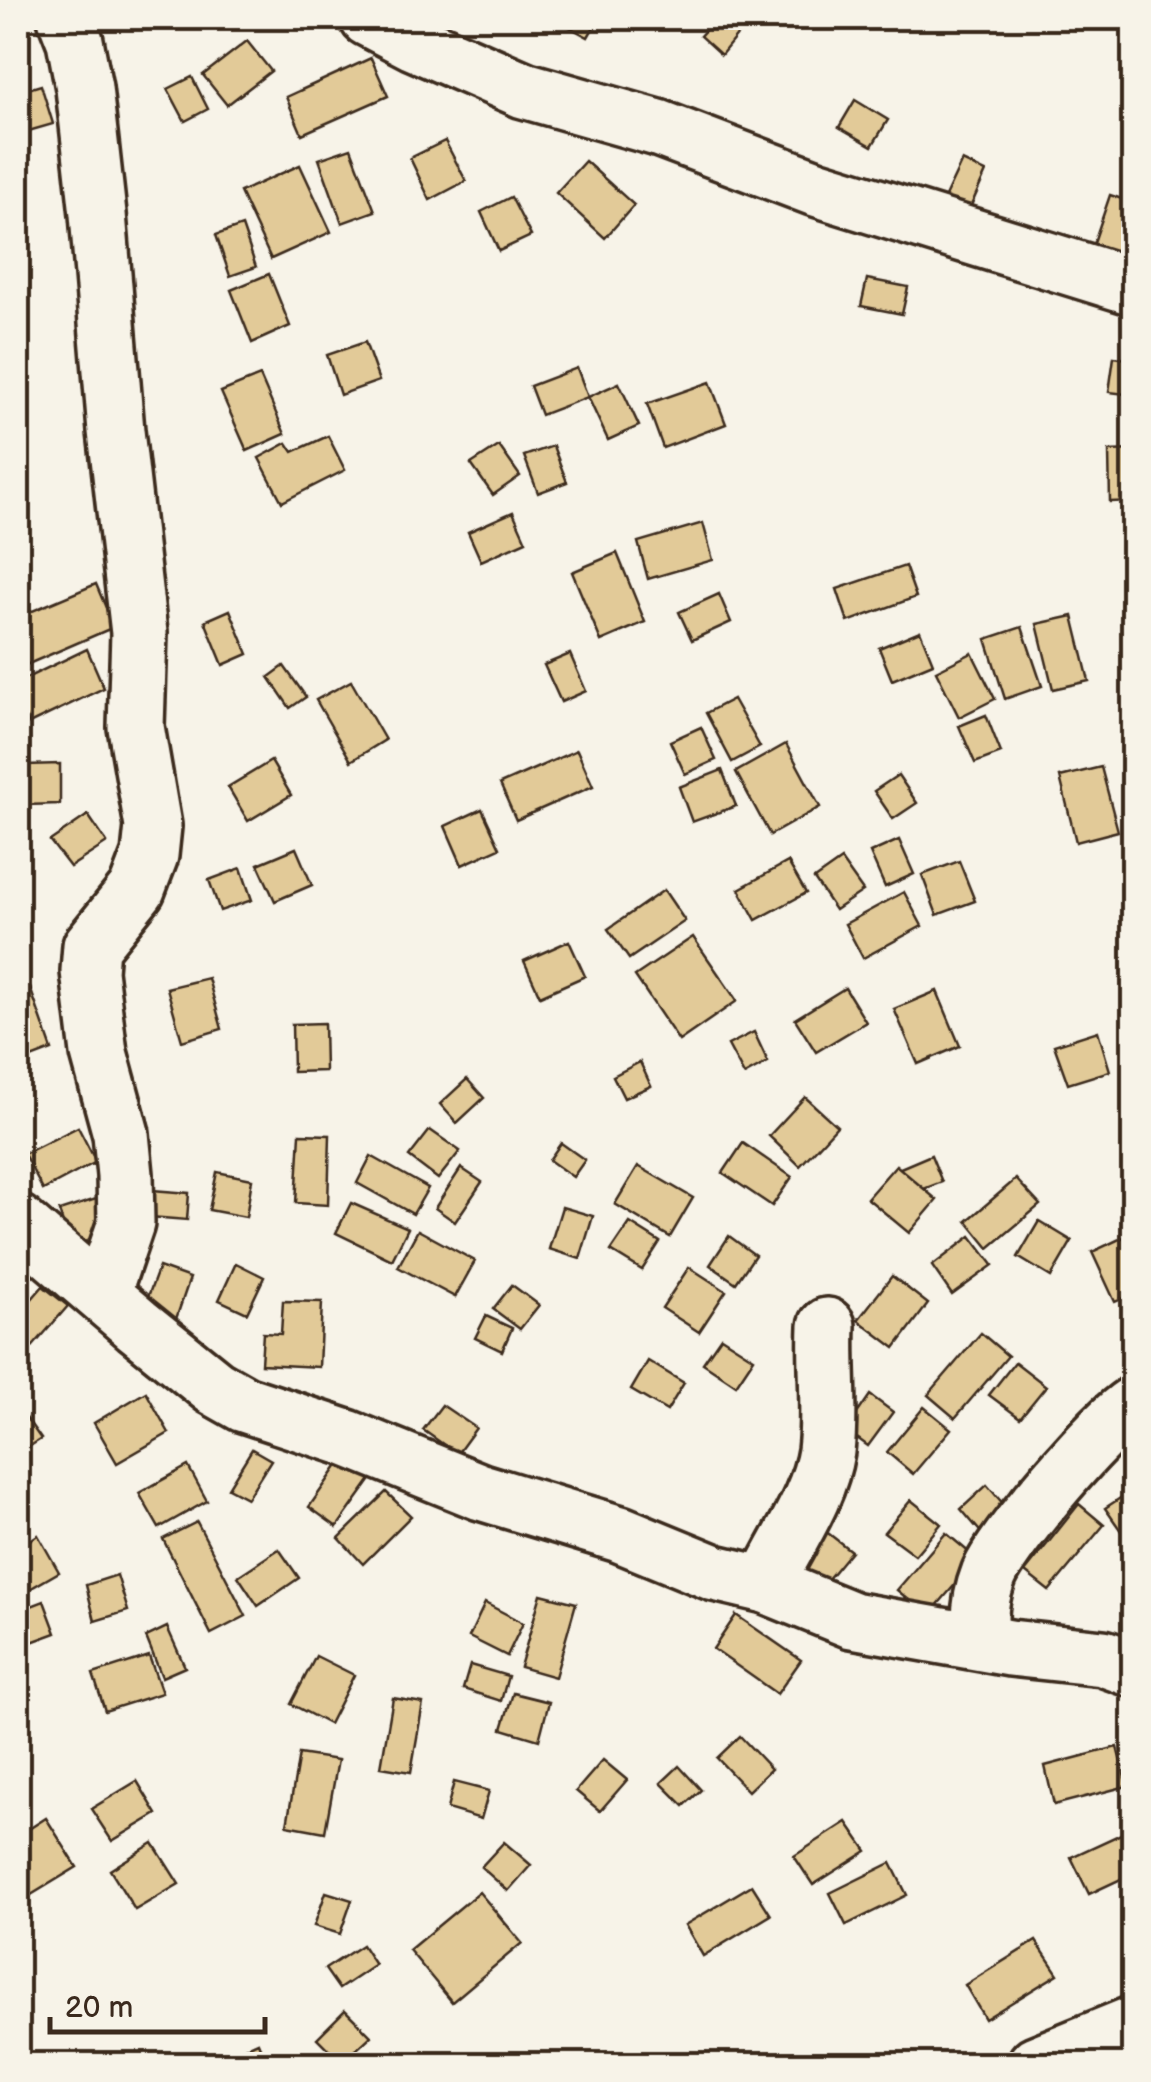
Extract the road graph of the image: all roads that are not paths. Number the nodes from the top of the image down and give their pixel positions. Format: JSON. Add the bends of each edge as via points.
{"nodes":[{"id":1,"x":66,"y":18,"type":"edge"},
{"id":2,"x":368,"y":18,"type":"edge"},
{"id":3,"x":1134,"y":287,"type":"edge"},
{"id":4,"x":18,"y":1223,"type":"edge"},
{"id":5,"x":102,"y":1294,"type":"junction"},
{"id":6,"x":827,"y":1326,"type":"dead end"},
{"id":7,"x":1134,"y":1404,"type":"edge"},
{"id":8,"x":766,"y":1585,"type":"junction"},
{"id":9,"x":982,"y":1642,"type":"junction"},
{"id":10,"x":1134,"y":1670,"type":"edge"},
{"id":11,"x":1134,"y":2024,"type":"edge"},
{"id":12,"x":1045,"y":2062,"type":"edge"}],
"edges":[{"from":1,"to":5,"type":"street","via":[[84,88],[98,214],[139,633],[136,727],[153,826],[138,890],[90,946],[98,1053],[121,1134],[125,1176],[126,1223]]},
{"from":2,"to":3,"type":"street","via":[[524,90],[658,128],[816,188]]},
{"from":4,"to":5,"type":"street"},
{"from":5,"to":8,"type":"street","via":[[214,1388],[244,1404],[481,1492]]},
{"from":6,"to":8,"type":"street","via":[[826,1453],[806,1511]]},
{"from":7,"to":9,"type":"street","via":[[1074,1463],[997,1556],[982,1594]]},
{"from":8,"to":9,"type":"street","via":[[852,1620]]},
{"from":9,"to":10,"type":"street","via":[[1103,1658]]},
{"from":11,"to":12,"type":"street"}]}
